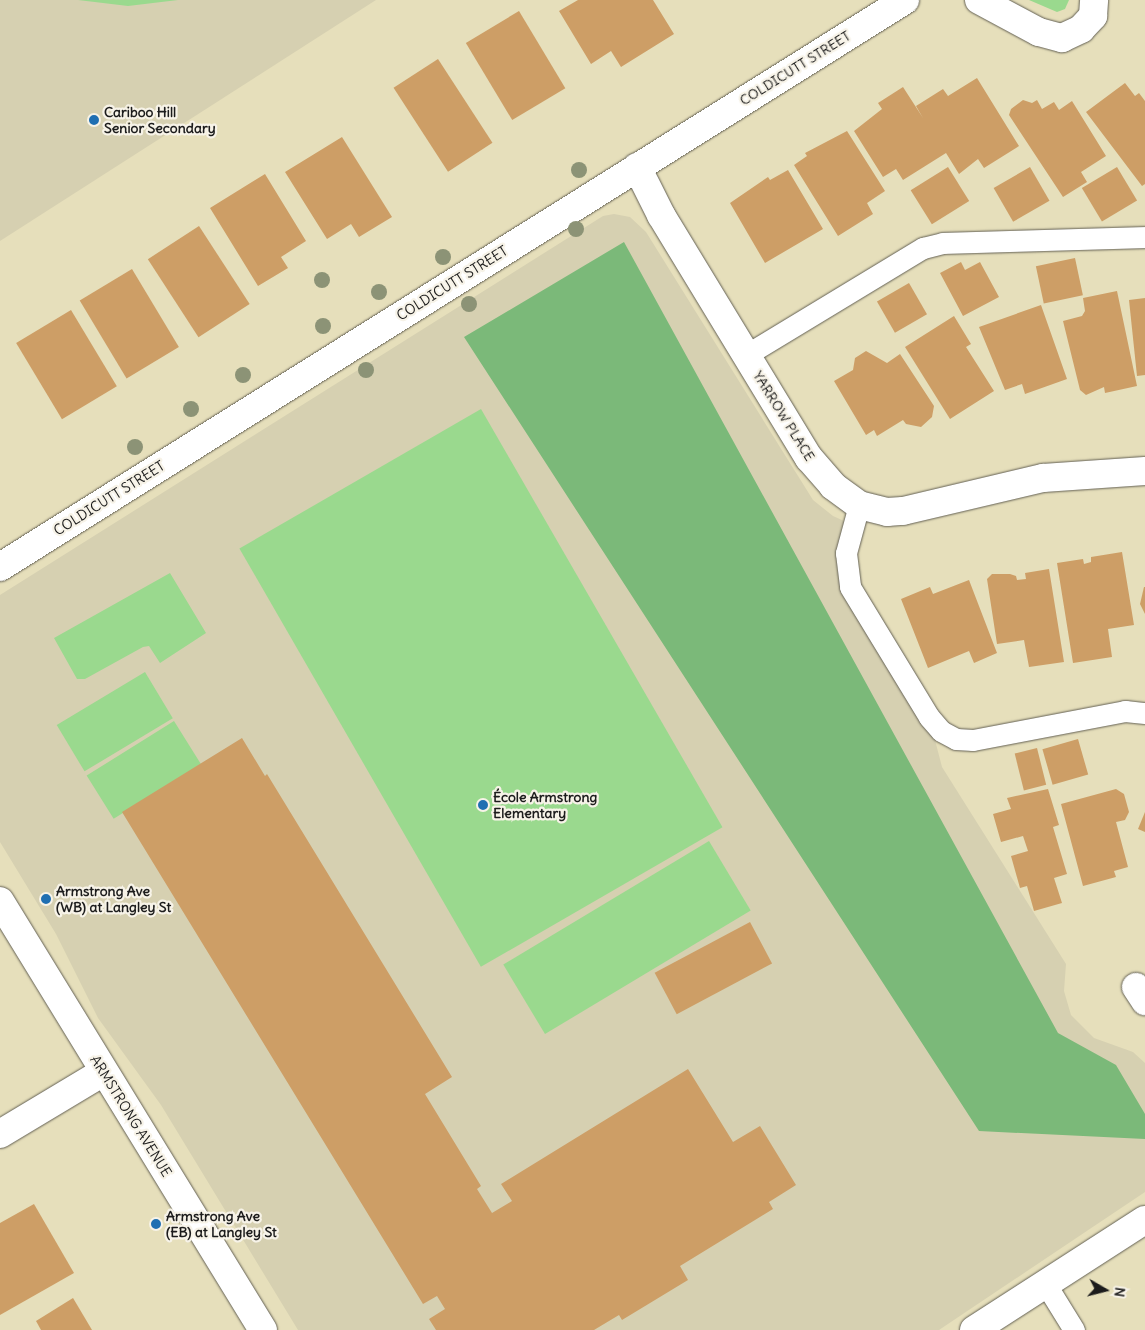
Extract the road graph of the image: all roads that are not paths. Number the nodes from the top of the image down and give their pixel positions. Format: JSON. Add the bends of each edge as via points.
{"nodes":[{"id":1,"x":905,"y":0,"type":"edge"},
{"id":2,"x":979,"y":0,"type":"edge"},
{"id":3,"x":1094,"y":0,"type":"edge"},
{"id":4,"x":637,"y":167,"type":"junction"},
{"id":5,"x":1145,"y":237,"type":"edge"},
{"id":6,"x":746,"y":355,"type":"junction"},
{"id":7,"x":1145,"y":471,"type":"edge"},
{"id":8,"x":859,"y":505,"type":"junction"},
{"id":9,"x":0,"y":567,"type":"edge"},
{"id":10,"x":1145,"y":713,"type":"edge"},
{"id":11,"x":0,"y":901,"type":"edge"},
{"id":12,"x":103,"y":1072,"type":"junction"},
{"id":13,"x":0,"y":1134,"type":"edge"},
{"id":14,"x":1145,"y":1220,"type":"edge"},
{"id":15,"x":1045,"y":1283,"type":"junction"},
{"id":16,"x":263,"y":1330,"type":"edge"},
{"id":17,"x":974,"y":1330,"type":"edge"},
{"id":18,"x":1074,"y":1330,"type":"edge"}],
"edges":[{"from":1,"to":4,"type":"street","name":"COLDICUTT STREET"},
{"from":2,"to":3,"type":"street","via":[[1038,32],[1062,38],[1081,29],[1093,16]]},
{"from":4,"to":6,"type":"street","name":"YARROW PLACE","via":[[661,215]]},
{"from":4,"to":9,"type":"street","name":"COLDICUTT STREET"},
{"from":5,"to":6,"type":"lane","via":[[943,243],[923,248]]},
{"from":6,"to":8,"type":"street","name":"YARROW PLACE","via":[[809,458],[833,486]]},
{"from":7,"to":8,"type":"street","name":"YARROW PLACE","via":[[1043,478],[903,511],[887,512]]},
{"from":8,"to":10,"type":"lane","via":[[846,553],[850,587],[929,717],[942,731],[956,738],[973,740],[1125,711]]},
{"from":11,"to":12,"type":"street","name":"ARMSTRONG AVENUE"},
{"from":12,"to":13,"type":"street"},
{"from":12,"to":16,"type":"street","name":"ARMSTRONG AVENUE"},
{"from":14,"to":15,"type":"street"},
{"from":15,"to":17,"type":"street"},
{"from":15,"to":18,"type":"lane"}]}
